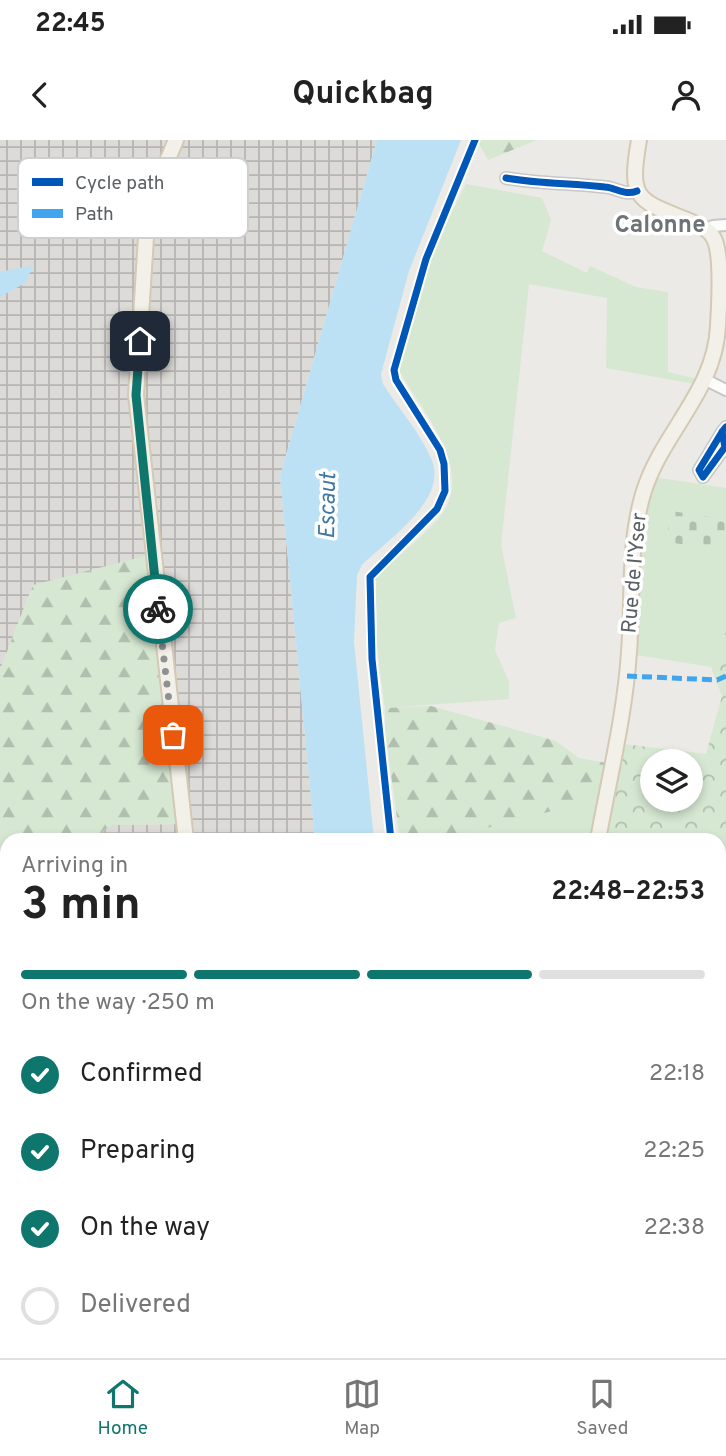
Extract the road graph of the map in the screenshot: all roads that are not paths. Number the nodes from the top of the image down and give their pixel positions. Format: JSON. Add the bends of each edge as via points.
{"nodes":[{"id":1,"x":176,"y":140,"type":"edge"},
{"id":2,"x":639,"y":140,"type":"edge"},
{"id":3,"x":168,"y":158,"type":"edge"},
{"id":4,"x":506,"y":178,"type":"dead end"},
{"id":5,"x":637,"y":191,"type":"junction"},
{"id":6,"x":726,"y":225,"type":"edge"},
{"id":7,"x":708,"y":230,"type":"junction"},
{"id":8,"x":146,"y":238,"type":"edge"},
{"id":9,"x":706,"y":380,"type":"junction"},
{"id":10,"x":726,"y":390,"type":"edge"},
{"id":11,"x":185,"y":833,"type":"edge"},
{"id":12,"x":599,"y":833,"type":"edge"}],
"edges":[{"from":1,"to":3,"type":"main road"},
{"from":2,"to":5,"type":"main road","via":[[633,179]]},
{"from":4,"to":5,"type":"street","via":[[543,185],[608,187],[631,194]]},
{"from":5,"to":7,"type":"main road","via":[[652,205]]},
{"from":6,"to":7,"type":"street"},
{"from":7,"to":9,"type":"main road","name":"Rue de l'Yser","via":[[718,250],[718,327]]},
{"from":8,"to":11,"type":"main road","via":[[136,395]]},
{"from":9,"to":10,"type":"street"},
{"from":9,"to":12,"type":"main road","name":"Rue de l'Yser","via":[[657,460],[639,510],[627,676]]}]}
